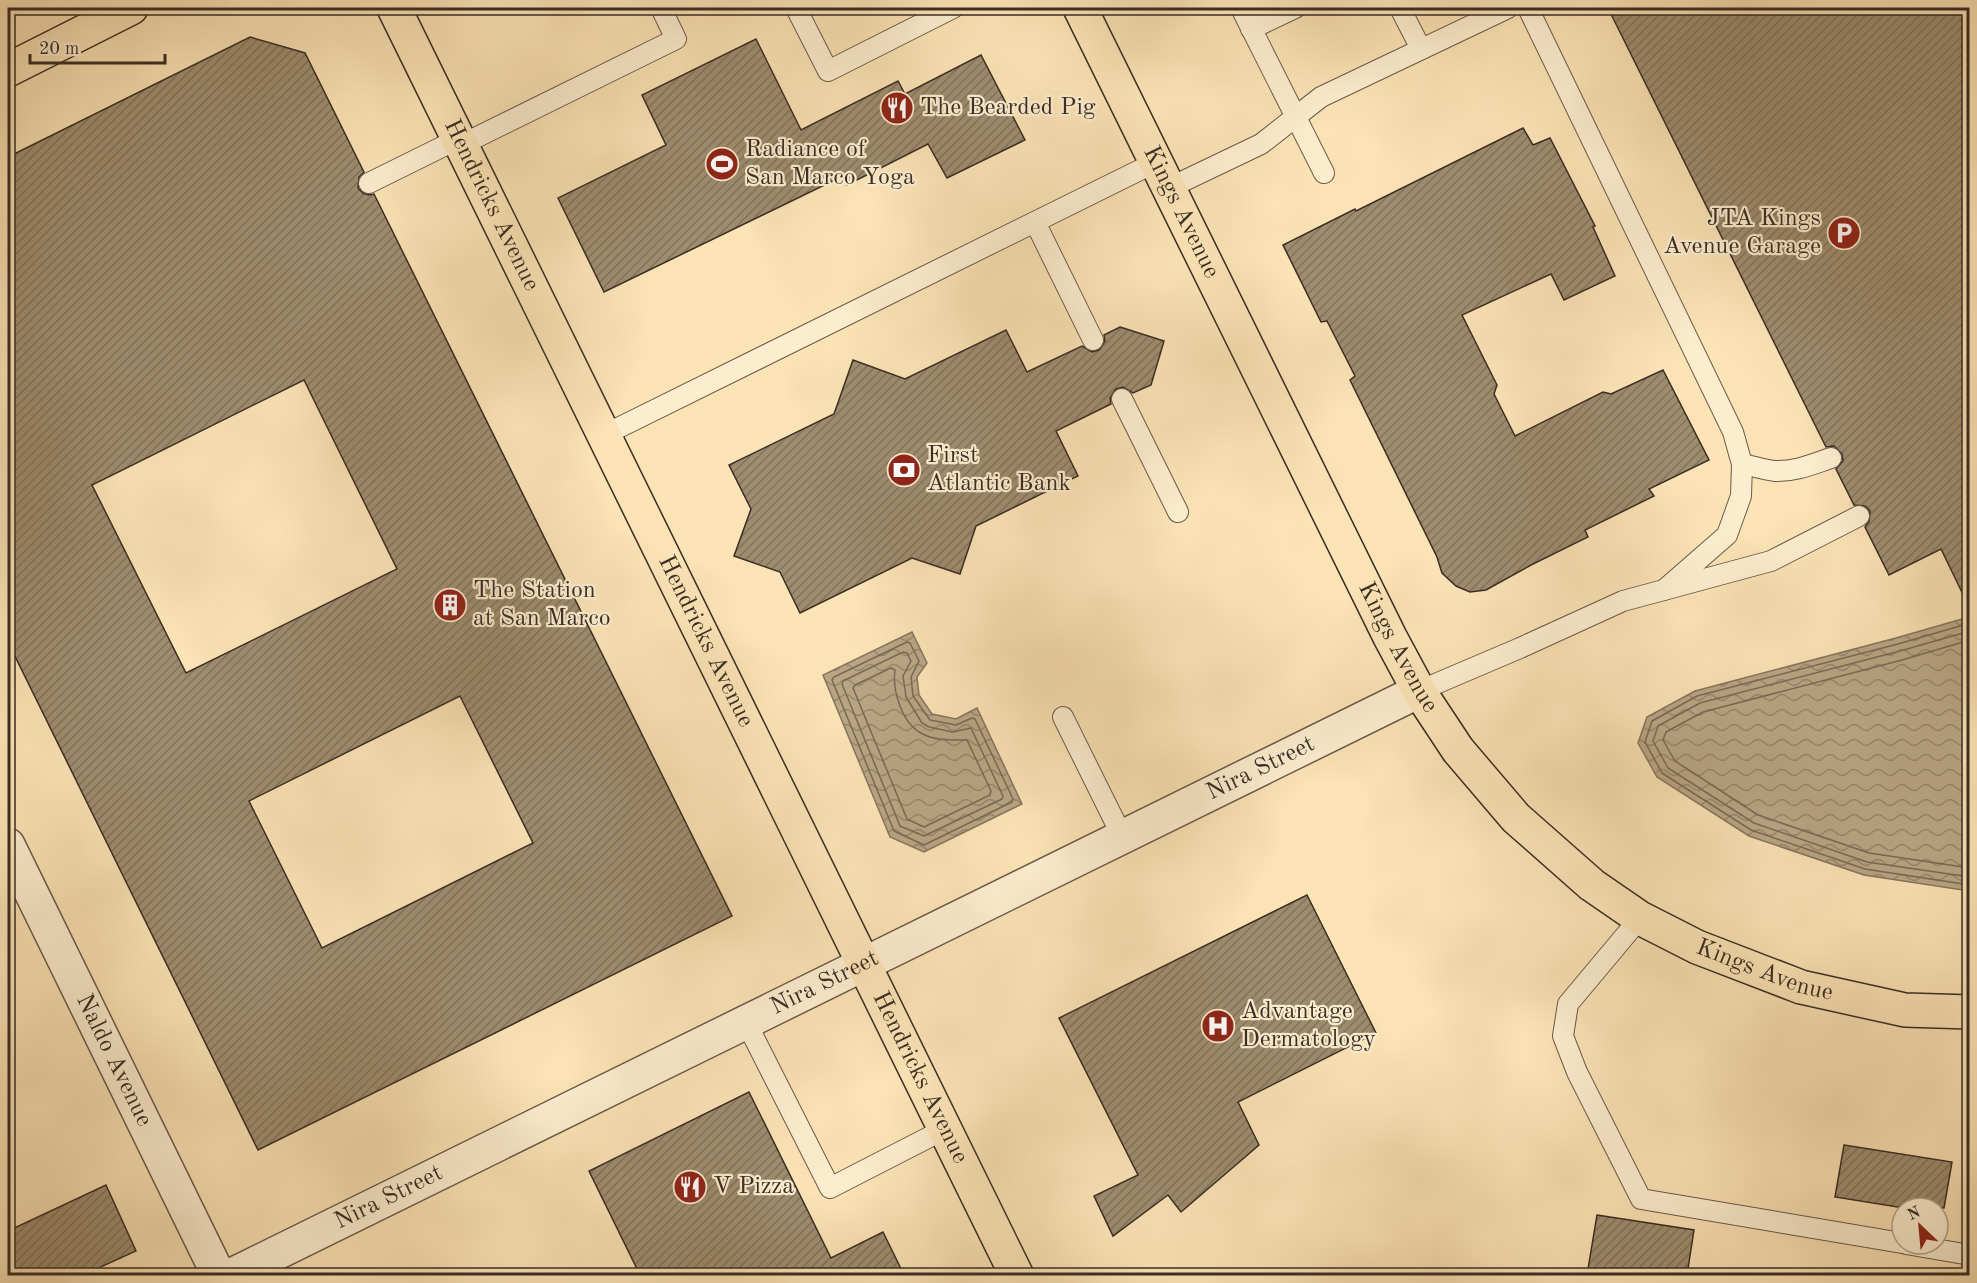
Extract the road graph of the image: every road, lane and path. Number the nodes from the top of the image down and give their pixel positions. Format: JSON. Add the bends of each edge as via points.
{"nodes":[{"id":1,"x":131,"y":8,"type":"edge"},
{"id":2,"x":394,"y":8,"type":"edge"},
{"id":3,"x":662,"y":8,"type":"edge"},
{"id":4,"x":796,"y":8,"type":"edge"},
{"id":5,"x":953,"y":8,"type":"edge"},
{"id":6,"x":1080,"y":8,"type":"edge"},
{"id":7,"x":1241,"y":8,"type":"edge"},
{"id":8,"x":1295,"y":8,"type":"edge"},
{"id":9,"x":1400,"y":8,"type":"edge"},
{"id":10,"x":1508,"y":8,"type":"edge"},
{"id":11,"x":1528,"y":8,"type":"edge"},
{"id":12,"x":1251,"y":29,"type":"junction"},
{"id":13,"x":1421,"y":50,"type":"junction"},
{"id":14,"x":8,"y":70,"type":"edge"},
{"id":15,"x":1296,"y":117,"type":"junction"},
{"id":16,"x":460,"y":142,"type":"junction"},
{"id":17,"x":1324,"y":173,"type":"dead end"},
{"id":18,"x":1162,"y":175,"type":"junction"},
{"id":19,"x":369,"y":183,"type":"dead end"},
{"id":20,"x":1035,"y":222,"type":"junction"},
{"id":21,"x":1093,"y":340,"type":"dead end"},
{"id":22,"x":1122,"y":399,"type":"dead end"},
{"id":23,"x":604,"y":435,"type":"junction"},
{"id":24,"x":1831,"y":458,"type":"dead end"},
{"id":25,"x":1742,"y":464,"type":"junction"},
{"id":26,"x":1178,"y":512,"type":"dead end"},
{"id":27,"x":1859,"y":516,"type":"dead end"},
{"id":28,"x":1664,"y":590,"type":"junction"},
{"id":29,"x":1419,"y":691,"type":"junction"},
{"id":30,"x":1063,"y":717,"type":"dead end"},
{"id":31,"x":1122,"y":836,"type":"junction"},
{"id":32,"x":8,"y":845,"type":"edge"},
{"id":33,"x":1640,"y":918,"type":"junction"},
{"id":34,"x":864,"y":964,"type":"junction"},
{"id":35,"x":1970,"y":1012,"type":"edge"},
{"id":36,"x":746,"y":1022,"type":"junction"},
{"id":37,"x":945,"y":1130,"type":"junction"},
{"id":38,"x":1890,"y":1242,"type":"edge"},
{"id":39,"x":1950,"y":1252,"type":"edge"},
{"id":40,"x":1970,"y":1255,"type":"edge"},
{"id":41,"x":219,"y":1275,"type":"edge"},
{"id":42,"x":230,"y":1275,"type":"edge"},
{"id":43,"x":1017,"y":1275,"type":"edge"}],
"edges":[{"from":1,"to":14,"type":"main road"},
{"from":2,"to":16,"type":"main road","name":"Hendricks Avenue"},
{"from":3,"to":16,"type":"lane","via":[[676,39]]},
{"from":4,"to":5,"type":"lane","via":[[828,71]]},
{"from":6,"to":18,"type":"main road","name":"Kings Avenue"},
{"from":7,"to":12,"type":"lane"},
{"from":8,"to":12,"type":"lane"},
{"from":9,"to":13,"type":"lane"},
{"from":10,"to":13,"type":"lane"},
{"from":11,"to":25,"type":"lane","via":[[1733,432]]},
{"from":12,"to":15,"type":"lane"},
{"from":13,"to":15,"type":"lane","via":[[1321,97]]},
{"from":15,"to":17,"type":"lane"},
{"from":15,"to":18,"type":"lane","via":[[1261,144]]},
{"from":16,"to":19,"type":"lane"},
{"from":16,"to":23,"type":"main road","name":"Hendricks Avenue"},
{"from":18,"to":20,"type":"lane"},
{"from":18,"to":29,"type":"main road","name":"Kings Avenue"},
{"from":20,"to":21,"type":"lane"},
{"from":20,"to":23,"type":"lane"},
{"from":22,"to":26,"type":"lane"},
{"from":23,"to":34,"type":"main road","name":"Hendricks Avenue"},
{"from":24,"to":25,"type":"lane","via":[[1806,467],[1775,471]]},
{"from":25,"to":28,"type":"lane","via":[[1741,496],[1727,535]]},
{"from":27,"to":28,"type":"lane","via":[[1771,561]]},
{"from":28,"to":29,"type":"lane","via":[[1623,601]]},
{"from":29,"to":31,"type":"street","name":"Nira Street"},
{"from":29,"to":33,"type":"main road","name":"Kings Avenue","via":[[1458,750],[1516,818],[1592,885]]},
{"from":30,"to":31,"type":"lane"},
{"from":31,"to":34,"type":"street","name":"Nira Street"},
{"from":32,"to":41,"type":"street","name":"Naldo Avenue"},
{"from":33,"to":35,"type":"main road","name":"Kings Avenue","via":[[1697,947],[1801,987],[1905,1010]]},
{"from":33,"to":38,"type":"lane","via":[[1568,1004],[1563,1036],[1641,1199]]},
{"from":34,"to":36,"type":"street","name":"Nira Street"},
{"from":34,"to":37,"type":"main road","name":"Hendricks Avenue"},
{"from":36,"to":37,"type":"lane","via":[[830,1188]]},
{"from":36,"to":42,"type":"street","name":"Nira Street"},
{"from":37,"to":43,"type":"main road","name":"Hendricks Avenue"},
{"from":39,"to":40,"type":"lane"}]}
